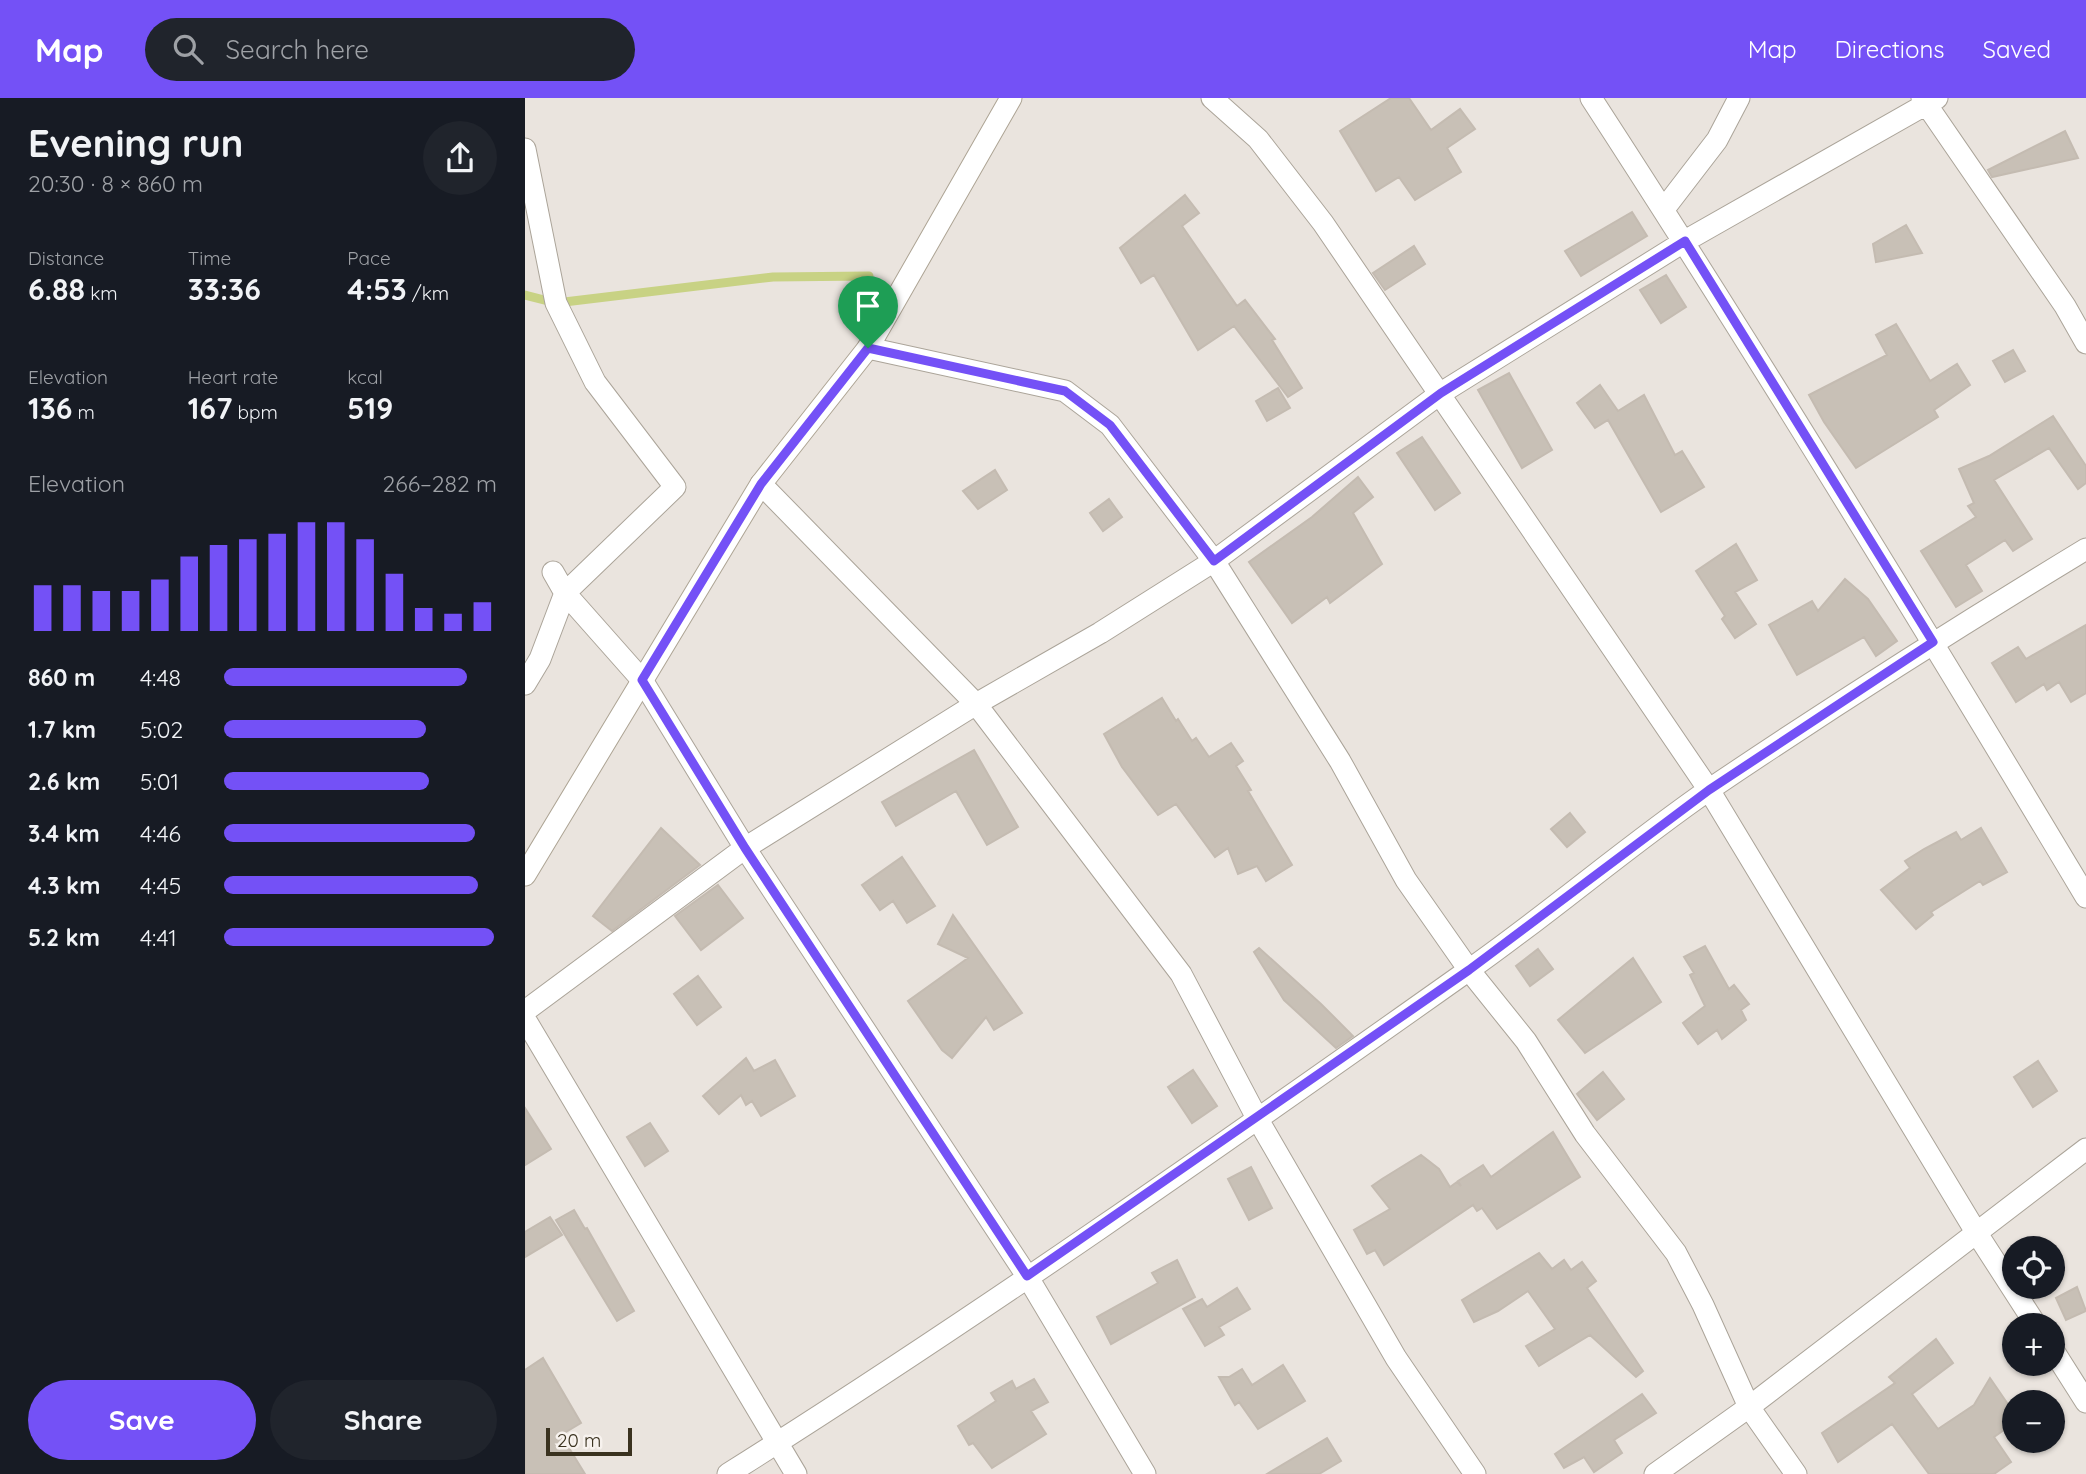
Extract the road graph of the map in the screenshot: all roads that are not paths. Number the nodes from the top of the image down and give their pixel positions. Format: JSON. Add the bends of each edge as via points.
{"nodes":[{"id":1,"x":1011,"y":98,"type":"edge"},
{"id":2,"x":1212,"y":98,"type":"edge"},
{"id":3,"x":1591,"y":98,"type":"edge"},
{"id":4,"x":1739,"y":98,"type":"edge"},
{"id":5,"x":1928,"y":100,"type":"edge"},
{"id":6,"x":525,"y":149,"type":"edge"},
{"id":7,"x":1664,"y":209,"type":"junction"},
{"id":8,"x":1685,"y":241,"type":"junction"},
{"id":9,"x":2086,"y":343,"type":"edge"},
{"id":10,"x":868,"y":348,"type":"junction"},
{"id":11,"x":1441,"y":393,"type":"junction"},
{"id":12,"x":761,"y":484,"type":"junction"},
{"id":13,"x":2086,"y":549,"type":"edge"},
{"id":14,"x":1214,"y":561,"type":"junction"},
{"id":15,"x":553,"y":572,"type":"dead end"},
{"id":16,"x":565,"y":593,"type":"junction"},
{"id":17,"x":1933,"y":642,"type":"junction"},
{"id":18,"x":642,"y":680,"type":"junction"},
{"id":19,"x":525,"y":684,"type":"edge"},
{"id":20,"x":976,"y":704,"type":"junction"},
{"id":21,"x":1709,"y":790,"type":"junction"},
{"id":22,"x":745,"y":848,"type":"junction"},
{"id":23,"x":525,"y":875,"type":"edge"},
{"id":24,"x":2086,"y":897,"type":"edge"},
{"id":25,"x":1469,"y":970,"type":"junction"},
{"id":26,"x":525,"y":1011,"type":"edge"},
{"id":27,"x":525,"y":1019,"type":"edge"},
{"id":28,"x":1257,"y":1118,"type":"junction"},
{"id":29,"x":2086,"y":1149,"type":"edge"},
{"id":30,"x":1976,"y":1232,"type":"junction"},
{"id":31,"x":1027,"y":1276,"type":"junction"},
{"id":32,"x":2028,"y":1313,"type":"edge"},
{"id":33,"x":2065,"y":1369,"type":"edge"},
{"id":34,"x":2086,"y":1402,"type":"edge"},
{"id":35,"x":1749,"y":1407,"type":"junction"},
{"id":36,"x":777,"y":1443,"type":"junction"},
{"id":37,"x":728,"y":1474,"type":"edge"},
{"id":38,"x":796,"y":1474,"type":"edge"},
{"id":39,"x":1145,"y":1474,"type":"edge"},
{"id":40,"x":1475,"y":1474,"type":"edge"},
{"id":41,"x":1654,"y":1474,"type":"edge"},
{"id":42,"x":1796,"y":1474,"type":"edge"}],
"edges":[{"from":1,"to":10,"type":"street"},
{"from":2,"to":11,"type":"street","via":[[1258,139],[1323,223]]},
{"from":3,"to":7,"type":"street"},
{"from":4,"to":7,"type":"street","via":[[1717,141]]},
{"from":5,"to":8,"type":"street"},
{"from":5,"to":9,"type":"street"},
{"from":6,"to":16,"type":"street","via":[[556,303],[595,382],[675,487]]},
{"from":7,"to":8,"type":"street"},
{"from":8,"to":11,"type":"street"},
{"from":8,"to":17,"type":"street"},
{"from":10,"to":12,"type":"street"},
{"from":10,"to":14,"type":"street","via":[[1065,391],[1110,425]]},
{"from":11,"to":14,"type":"street"},
{"from":11,"to":21,"type":"street"},
{"from":12,"to":18,"type":"street"},
{"from":12,"to":20,"type":"street"},
{"from":13,"to":17,"type":"street"},
{"from":14,"to":20,"type":"street"},
{"from":14,"to":25,"type":"street","via":[[1340,761],[1406,880]]},
{"from":15,"to":16,"type":"street"},
{"from":16,"to":18,"type":"street"},
{"from":16,"to":19,"type":"street","via":[[540,659]]},
{"from":17,"to":21,"type":"street"},
{"from":17,"to":24,"type":"street"},
{"from":18,"to":22,"type":"street"},
{"from":18,"to":23,"type":"street"},
{"from":20,"to":22,"type":"street"},
{"from":20,"to":28,"type":"street","via":[[1181,974]]},
{"from":21,"to":25,"type":"street"},
{"from":21,"to":30,"type":"street"},
{"from":22,"to":26,"type":"street"},
{"from":22,"to":31,"type":"street"},
{"from":25,"to":28,"type":"street"},
{"from":25,"to":35,"type":"street","via":[[1527,1041],[1585,1134],[1676,1253]]},
{"from":27,"to":36,"type":"street"},
{"from":28,"to":31,"type":"street"},
{"from":28,"to":40,"type":"street","via":[[1395,1358]]},
{"from":29,"to":30,"type":"street"},
{"from":30,"to":32,"type":"street"},
{"from":30,"to":35,"type":"street"},
{"from":31,"to":36,"type":"street"},
{"from":31,"to":39,"type":"street"},
{"from":33,"to":34,"type":"street"},
{"from":35,"to":41,"type":"street"},
{"from":35,"to":42,"type":"street"},
{"from":36,"to":37,"type":"street"},
{"from":36,"to":38,"type":"street"}]}
